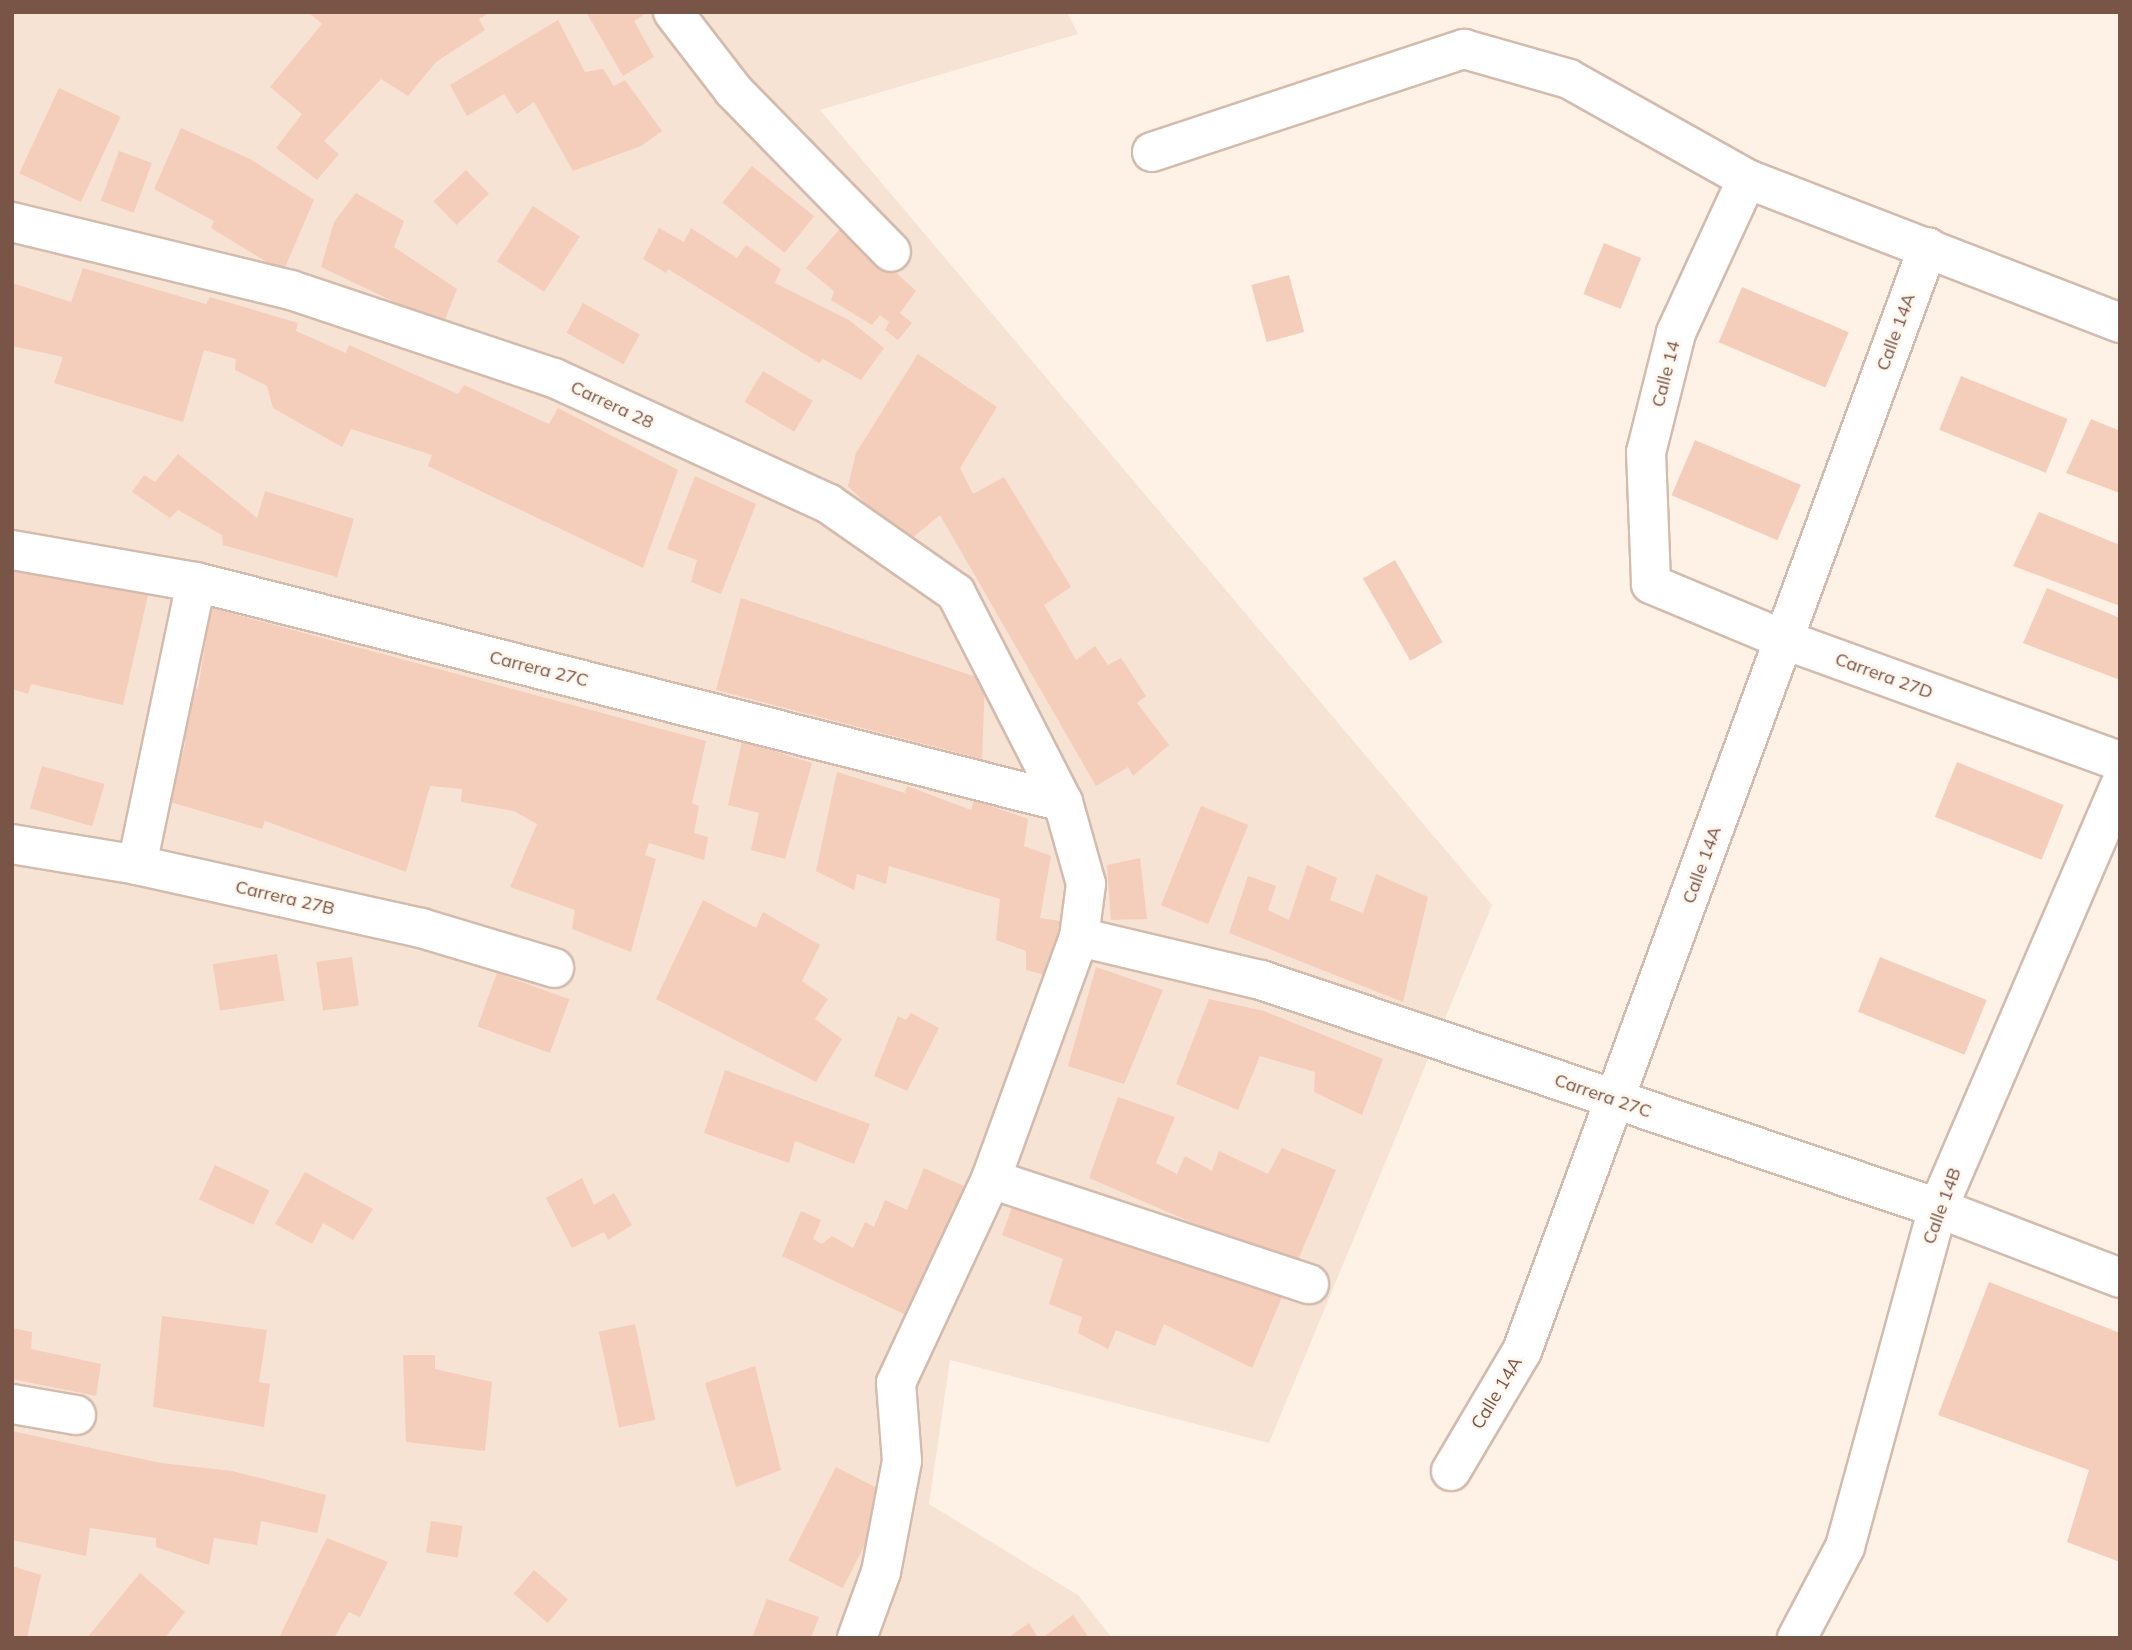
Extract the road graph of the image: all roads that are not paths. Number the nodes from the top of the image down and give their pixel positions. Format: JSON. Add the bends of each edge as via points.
{"nodes":[{"id":1,"x":673,"y":12,"type":"edge"},
{"id":2,"x":1153,"y":152,"type":"dead end"},
{"id":3,"x":1746,"y":178,"type":"junction"},
{"id":4,"x":12,"y":222,"type":"edge"},
{"id":5,"x":1928,"y":247,"type":"junction"},
{"id":6,"x":891,"y":252,"type":"dead end"},
{"id":7,"x":2120,"y":323,"type":"edge"},
{"id":8,"x":12,"y":550,"type":"edge"},
{"id":9,"x":196,"y":582,"type":"junction"},
{"id":10,"x":1651,"y":584,"type":"joint"},
{"id":11,"x":1785,"y":640,"type":"junction"},
{"id":12,"x":2120,"y":761,"type":"edge"},
{"id":13,"x":2120,"y":785,"type":"edge"},
{"id":14,"x":1063,"y":802,"type":"junction"},
{"id":15,"x":12,"y":844,"type":"edge"},
{"id":16,"x":138,"y":865,"type":"junction"},
{"id":17,"x":1079,"y":937,"type":"junction"},
{"id":18,"x":554,"y":968,"type":"dead end"},
{"id":19,"x":1616,"y":1100,"type":"junction"},
{"id":20,"x":991,"y":1179,"type":"junction"},
{"id":21,"x":1938,"y":1208,"type":"junction"},
{"id":22,"x":2120,"y":1278,"type":"edge"},
{"id":23,"x":1309,"y":1284,"type":"dead end"},
{"id":24,"x":12,"y":1404,"type":"edge"},
{"id":25,"x":76,"y":1415,"type":"dead end"},
{"id":26,"x":1451,"y":1471,"type":"dead end"},
{"id":27,"x":857,"y":1638,"type":"edge"},
{"id":28,"x":1797,"y":1638,"type":"edge"}],
"edges":[{"from":1,"to":6,"type":"street","via":[[733,89]]},
{"from":2,"to":3,"type":"street","via":[[1464,49],[1569,79]]},
{"from":3,"to":5,"type":"street"},
{"from":3,"to":10,"type":"street","name":"Calle 14","via":[[1676,333],[1646,453]]},
{"from":4,"to":14,"type":"street","name":"Carrera 28","via":[[292,290],[541,373],[829,504],[956,593]]},
{"from":5,"to":7,"type":"street"},
{"from":5,"to":11,"type":"street","name":"Calle 14A"},
{"from":8,"to":9,"type":"street","name":"Carrera 27C"},
{"from":9,"to":14,"type":"street","name":"Carrera 27C"},
{"from":9,"to":16,"type":"street"},
{"from":10,"to":11,"type":"street","name":"Carrera 27D"},
{"from":11,"to":12,"type":"street","name":"Carrera 27D"},
{"from":11,"to":19,"type":"street","name":"Calle 14A"},
{"from":13,"to":21,"type":"street","name":"Calle 14B"},
{"from":14,"to":17,"type":"street","name":"Carrera 28","via":[[1086,884]]},
{"from":15,"to":16,"type":"street","name":"Carrera 27B"},
{"from":16,"to":18,"type":"street","name":"Carrera 27B","via":[[421,928]]},
{"from":17,"to":19,"type":"street","name":"Carrera 27C","via":[[1261,980]]},
{"from":17,"to":20,"type":"street","name":"Carrera 28"},
{"from":19,"to":21,"type":"street","name":"Carrera 27C"},
{"from":19,"to":26,"type":"street","name":"Calle 14A","via":[[1522,1351]]},
{"from":20,"to":23,"type":"street"},
{"from":20,"to":27,"type":"street","name":"Carrera 28","via":[[896,1382],[902,1461],[881,1572]]},
{"from":21,"to":22,"type":"street","name":"Carrera 27C"},
{"from":21,"to":28,"type":"street","name":"Calle 14B","via":[[1845,1547]]},
{"from":24,"to":25,"type":"street"}]}
